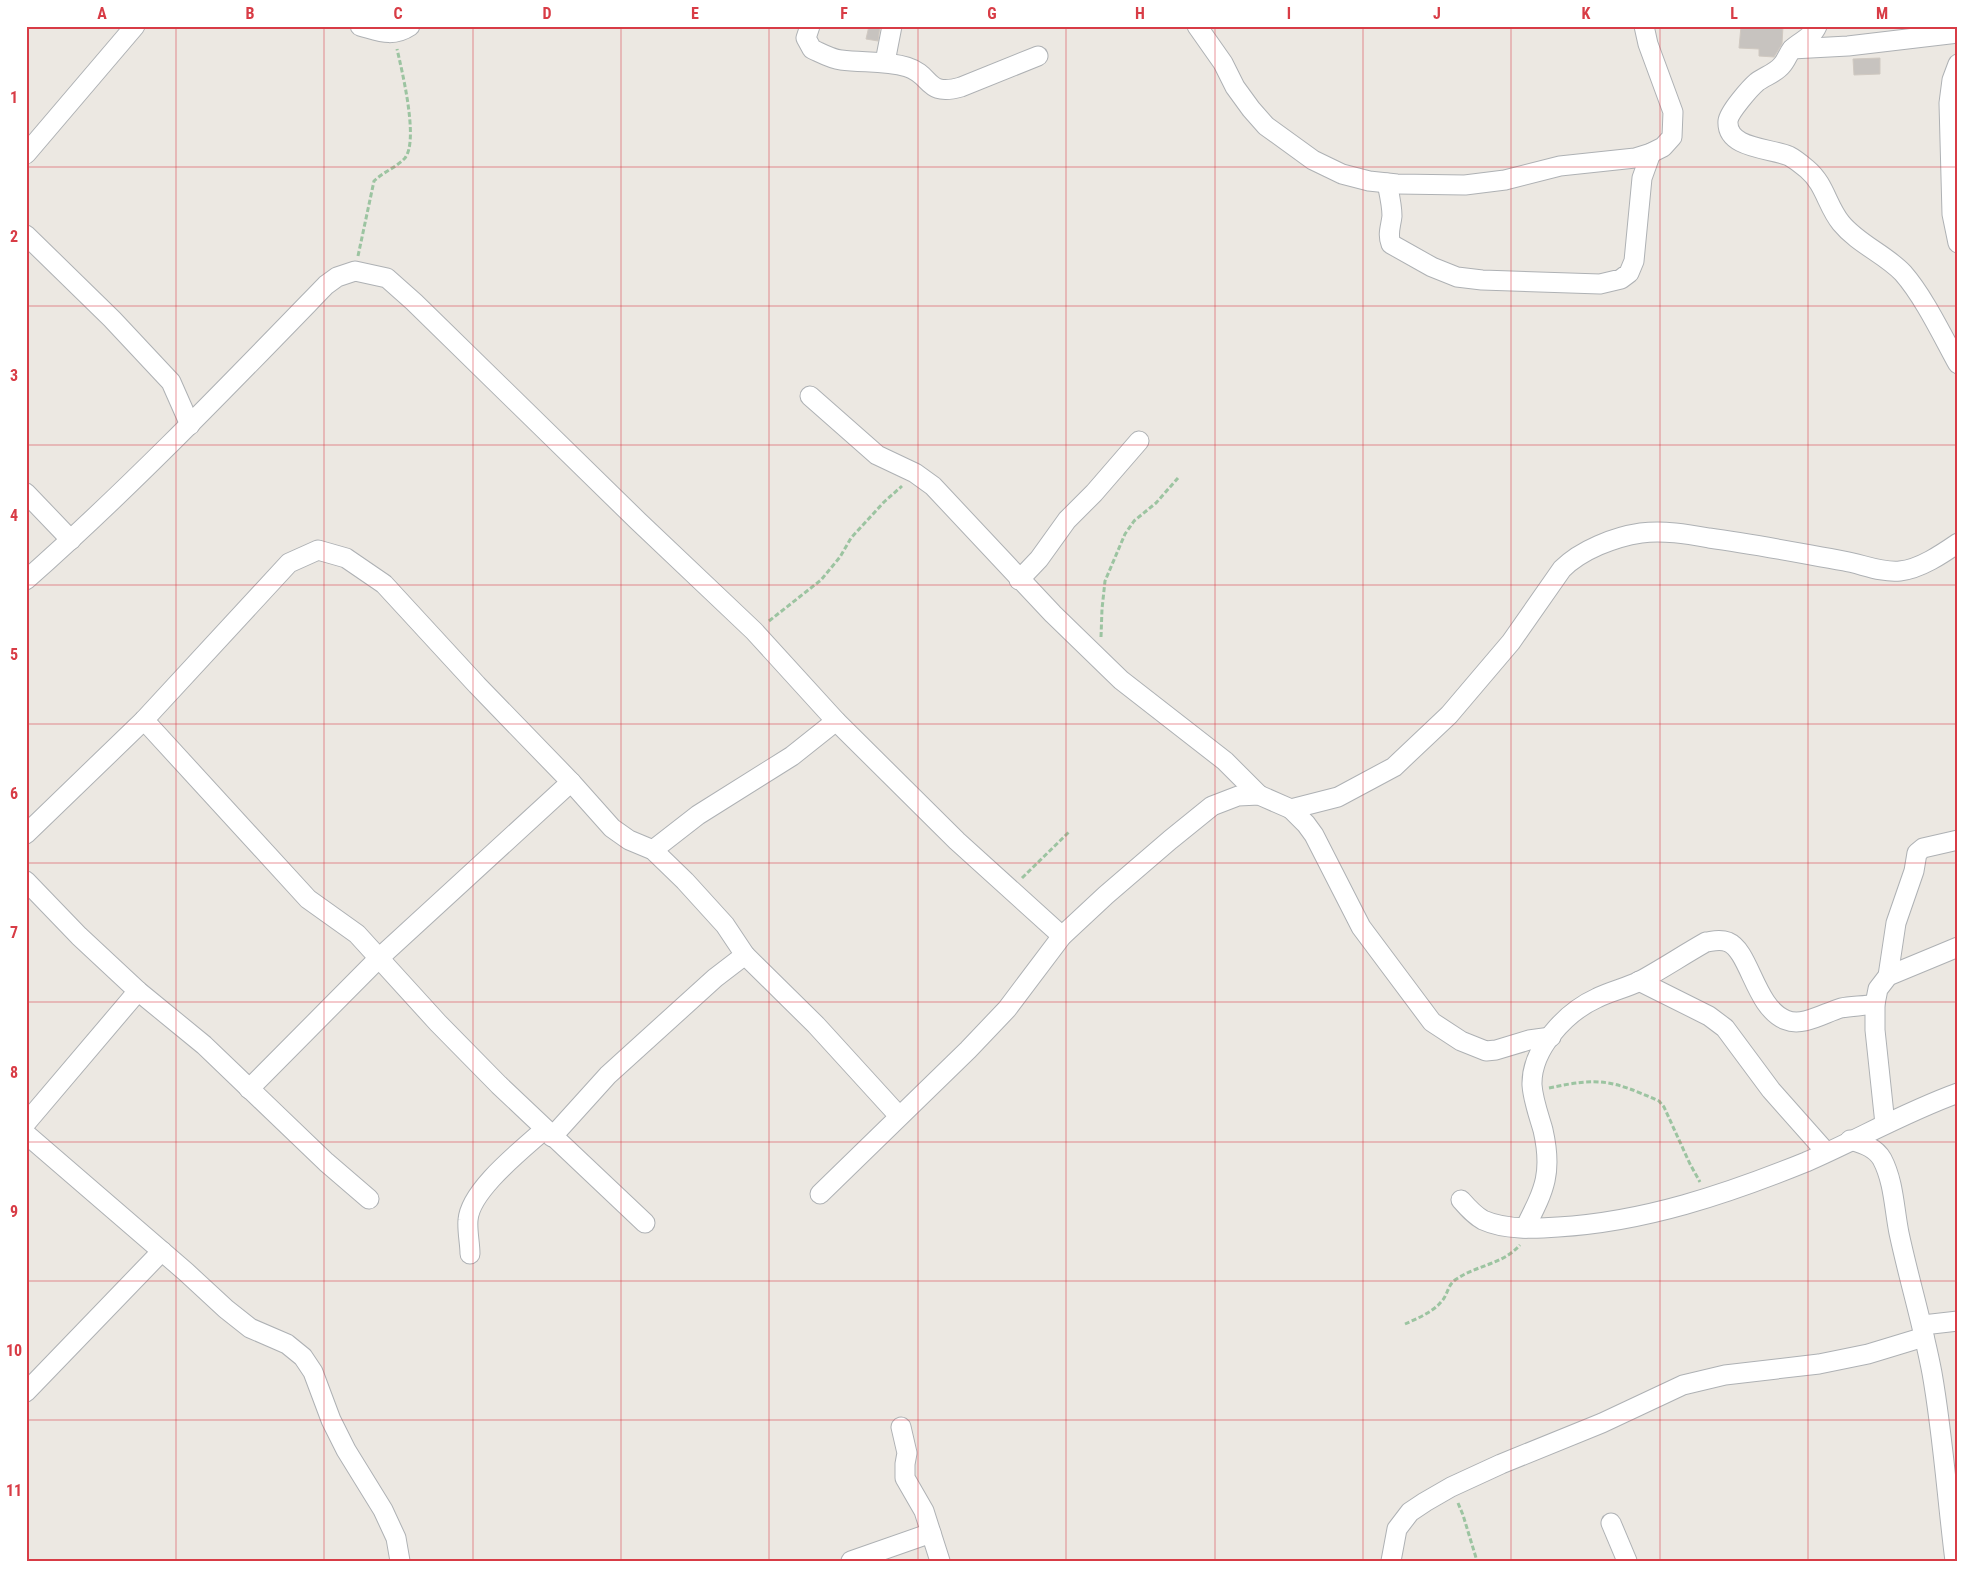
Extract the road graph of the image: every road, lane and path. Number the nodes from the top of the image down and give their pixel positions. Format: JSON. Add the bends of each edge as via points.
{"nodes":[{"id":1,"x":135,"y":26,"type":"edge"},
{"id":2,"x":360,"y":26,"type":"edge"},
{"id":3,"x":810,"y":26,"type":"edge"},
{"id":4,"x":892,"y":26,"type":"edge"},
{"id":5,"x":1197,"y":26,"type":"edge"},
{"id":6,"x":1644,"y":26,"type":"edge"},
{"id":7,"x":1817,"y":26,"type":"edge"},
{"id":8,"x":402,"y":30,"type":"edge"},
{"id":9,"x":1958,"y":33,"type":"edge"},
{"id":10,"x":1792,"y":49,"type":"junction"},
{"id":11,"x":1038,"y":56,"type":"dead end"},
{"id":12,"x":885,"y":62,"type":"junction"},
{"id":13,"x":1958,"y":64,"type":"edge"},
{"id":14,"x":26,"y":154,"type":"edge"},
{"id":15,"x":1651,"y":154,"type":"junction"},
{"id":16,"x":1387,"y":183,"type":"junction"},
{"id":17,"x":26,"y":235,"type":"edge"},
{"id":18,"x":1958,"y":243,"type":"edge"},
{"id":19,"x":355,"y":271,"type":"junction"},
{"id":20,"x":1958,"y":364,"type":"edge"},
{"id":21,"x":810,"y":396,"type":"dead end"},
{"id":22,"x":190,"y":425,"type":"junction"},
{"id":23,"x":1139,"y":440,"type":"dead end"},
{"id":24,"x":915,"y":473,"type":"junction"},
{"id":25,"x":1178,"y":478,"type":"dead end"},
{"id":26,"x":26,"y":493,"type":"edge"},
{"id":27,"x":71,"y":540,"type":"junction"},
{"id":28,"x":1958,"y":543,"type":"edge"},
{"id":29,"x":26,"y":580,"type":"edge"},
{"id":30,"x":1019,"y":580,"type":"junction"},
{"id":31,"x":754,"y":631,"type":"junction"},
{"id":32,"x":1104,"y":664,"type":"junction"},
{"id":33,"x":144,"y":720,"type":"junction"},
{"id":34,"x":836,"y":721,"type":"junction"},
{"id":35,"x":571,"y":782,"type":"junction"},
{"id":36,"x":1260,"y":795,"type":"junction"},
{"id":37,"x":1291,"y":809,"type":"junction"},
{"id":38,"x":1069,"y":832,"type":"dead end"},
{"id":39,"x":26,"y":834,"type":"edge"},
{"id":40,"x":1958,"y":840,"type":"edge"},
{"id":41,"x":653,"y":850,"type":"junction"},
{"id":42,"x":26,"y":881,"type":"edge"},
{"id":43,"x":1010,"y":889,"type":"junction"},
{"id":44,"x":1062,"y":936,"type":"junction"},
{"id":45,"x":1958,"y":947,"type":"edge"},
{"id":46,"x":745,"y":956,"type":"junction"},
{"id":47,"x":378,"y":959,"type":"junction"},
{"id":48,"x":1888,"y":976,"type":"junction"},
{"id":49,"x":1639,"y":981,"type":"junction"},
{"id":50,"x":138,"y":991,"type":"junction"},
{"id":51,"x":1875,"y":1004,"type":"junction"},
{"id":52,"x":1551,"y":1037,"type":"junction"},
{"id":53,"x":249,"y":1089,"type":"junction"},
{"id":54,"x":1533,"y":1091,"type":"junction"},
{"id":55,"x":1958,"y":1093,"type":"edge"},
{"id":56,"x":899,"y":1116,"type":"junction"},
{"id":57,"x":27,"y":1124,"type":"edge"},
{"id":58,"x":1885,"y":1124,"type":"junction"},
{"id":59,"x":548,"y":1133,"type":"junction"},
{"id":60,"x":1850,"y":1140,"type":"junction"},
{"id":61,"x":1826,"y":1152,"type":"junction"},
{"id":62,"x":820,"y":1194,"type":"dead end"},
{"id":63,"x":1709,"y":1198,"type":"junction"},
{"id":64,"x":369,"y":1199,"type":"dead end"},
{"id":65,"x":1461,"y":1200,"type":"dead end"},
{"id":66,"x":646,"y":1223,"type":"dead end"},
{"id":67,"x":1525,"y":1228,"type":"junction"},
{"id":68,"x":162,"y":1252,"type":"junction"},
{"id":69,"x":470,"y":1254,"type":"dead end"},
{"id":70,"x":1958,"y":1321,"type":"edge"},
{"id":71,"x":1405,"y":1324,"type":"dead end"},
{"id":72,"x":1923,"y":1331,"type":"junction"},
{"id":73,"x":26,"y":1392,"type":"edge"},
{"id":74,"x":901,"y":1426,"type":"dead end"},
{"id":75,"x":1451,"y":1487,"type":"junction"},
{"id":76,"x":1611,"y":1523,"type":"dead end"},
{"id":77,"x":931,"y":1533,"type":"junction"},
{"id":78,"x":400,"y":1561,"type":"edge"},
{"id":79,"x":851,"y":1561,"type":"edge"},
{"id":80,"x":940,"y":1561,"type":"edge"},
{"id":81,"x":1390,"y":1561,"type":"edge"},
{"id":82,"x":1477,"y":1561,"type":"edge"},
{"id":83,"x":1627,"y":1561,"type":"edge"},
{"id":84,"x":1955,"y":1561,"type":"edge"}],
"edges":[{"from":1,"to":14,"type":"street"},
{"from":2,"to":8,"type":"street"},
{"from":3,"to":12,"type":"street","via":[[806,38],[812,49],[839,60]]},
{"from":4,"to":12,"type":"street"},
{"from":5,"to":16,"type":"street","via":[[1235,87],[1266,126],[1313,160],[1342,174]]},
{"from":6,"to":15,"type":"street","via":[[1673,112],[1672,137]]},
{"from":7,"to":10,"type":"street","via":[[1808,38]]},
{"from":8,"to":19,"type":"path","via":[[411,143],[406,157],[374,181]]},
{"from":9,"to":10,"type":"street"},
{"from":10,"to":20,"type":"street","via":[[1782,66],[1756,83],[1730,115],[1730,133],[1742,142],[1792,158],[1819,180],[1841,223],[1901,272],[1914,287]]},
{"from":11,"to":12,"type":"street","via":[[950,90],[939,90],[910,68]]},
{"from":13,"to":18,"type":"street","via":[[1949,103],[1952,214]]},
{"from":15,"to":16,"type":"street","via":[[1560,166],[1483,184]]},
{"from":15,"to":16,"type":"street","via":[[1642,178],[1634,261],[1622,279],[1600,284],[1482,280],[1457,277],[1432,267],[1391,244]]},
{"from":17,"to":22,"type":"street","via":[[172,382]]},
{"from":19,"to":22,"type":"street","via":[[326,285]]},
{"from":19,"to":31,"type":"street","via":[[387,278],[414,302]]},
{"from":21,"to":24,"type":"street","via":[[877,455]]},
{"from":22,"to":27,"type":"street"},
{"from":23,"to":30,"type":"street","via":[[1067,520]]},
{"from":24,"to":30,"type":"street","via":[[933,486]]},
{"from":24,"to":31,"type":"path","via":[[851,538],[821,580]]},
{"from":25,"to":32,"type":"path","via":[[1156,503],[1134,521],[1105,581],[1101,631]]},
{"from":26,"to":27,"type":"street"},
{"from":27,"to":29,"type":"street"},
{"from":28,"to":37,"type":"street","via":[[1926,562],[1901,571],[1677,533],[1642,533],[1617,538],[1566,564],[1511,642],[1449,715],[1394,767],[1338,797]]},
{"from":30,"to":32,"type":"street"},
{"from":31,"to":34,"type":"street"},
{"from":32,"to":36,"type":"street","via":[[1154,708],[1225,761]]},
{"from":33,"to":35,"type":"street","via":[[289,563],[318,550],[346,558],[384,584]]},
{"from":33,"to":39,"type":"street"},
{"from":33,"to":47,"type":"street","via":[[308,899],[356,934]]},
{"from":34,"to":41,"type":"street","via":[[792,756],[698,816]]},
{"from":34,"to":43,"type":"street"},
{"from":35,"to":41,"type":"street","via":[[612,828],[629,840]]},
{"from":35,"to":47,"type":"street"},
{"from":36,"to":37,"type":"street"},
{"from":36,"to":44,"type":"street","via":[[1238,796],[1212,806],[1106,894]]},
{"from":37,"to":52,"type":"street","via":[[1314,835],[1361,928],[1432,1022],[1462,1041],[1486,1051]]},
{"from":38,"to":43,"type":"path"},
{"from":40,"to":48,"type":"street","via":[[1923,848],[1917,853],[1896,923]]},
{"from":41,"to":46,"type":"street","via":[[725,925]]},
{"from":42,"to":50,"type":"street"},
{"from":43,"to":44,"type":"street"},
{"from":44,"to":56,"type":"street","via":[[1007,1009]]},
{"from":45,"to":48,"type":"street"},
{"from":46,"to":56,"type":"street","via":[[816,1025]]},
{"from":46,"to":59,"type":"street","via":[[715,978]]},
{"from":47,"to":53,"type":"street"},
{"from":47,"to":59,"type":"street"},
{"from":48,"to":51,"type":"street","via":[[1878,989]]},
{"from":49,"to":51,"type":"street","via":[[1706,942],[1718,940],[1730,943],[1739,952],[1772,1013],[1787,1021],[1800,1022],[1841,1008]]},
{"from":49,"to":52,"type":"street","via":[[1596,998],[1575,1011]]},
{"from":49,"to":61,"type":"street","via":[[1709,1016],[1725,1028],[1771,1090]]},
{"from":50,"to":53,"type":"street","via":[[204,1045]]},
{"from":50,"to":57,"type":"street"},
{"from":51,"to":58,"type":"street"},
{"from":52,"to":54,"type":"street","via":[[1540,1050]]},
{"from":53,"to":64,"type":"street"},
{"from":54,"to":63,"type":"path","via":[[1595,1080],[1610,1082],[1659,1101]]},
{"from":54,"to":67,"type":"street","via":[[1548,1158],[1544,1187]]},
{"from":55,"to":58,"type":"street"},
{"from":56,"to":62,"type":"street"},
{"from":57,"to":68,"type":"street"},
{"from":58,"to":60,"type":"street"},
{"from":59,"to":66,"type":"street"},
{"from":59,"to":69,"type":"street","via":[[499,1171],[479,1194],[468,1218]]},
{"from":60,"to":61,"type":"street"},
{"from":60,"to":72,"type":"street","via":[[1866,1145],[1882,1159],[1891,1184],[1898,1232]]},
{"from":61,"to":63,"type":"street"},
{"from":63,"to":67,"type":"street","via":[[1604,1223]]},
{"from":65,"to":67,"type":"street","via":[[1473,1214],[1484,1220]]},
{"from":67,"to":71,"type":"path","via":[[1521,1244],[1513,1253],[1456,1279],[1448,1286],[1440,1304]]},
{"from":68,"to":73,"type":"street"},
{"from":68,"to":78,"type":"street","via":[[250,1328],[287,1344],[303,1357],[313,1372],[346,1450],[383,1510],[396,1538]]},
{"from":70,"to":72,"type":"street"},
{"from":72,"to":75,"type":"street","via":[[1868,1354],[1694,1381]]},
{"from":72,"to":84,"type":"street","via":[[1942,1438]]},
{"from":74,"to":77,"type":"street","via":[[907,1453],[905,1478],[924,1511]]},
{"from":75,"to":81,"type":"street","via":[[1410,1512],[1397,1529]]},
{"from":75,"to":82,"type":"path"},
{"from":76,"to":83,"type":"street"},
{"from":77,"to":79,"type":"street"},
{"from":77,"to":80,"type":"street"}]}
